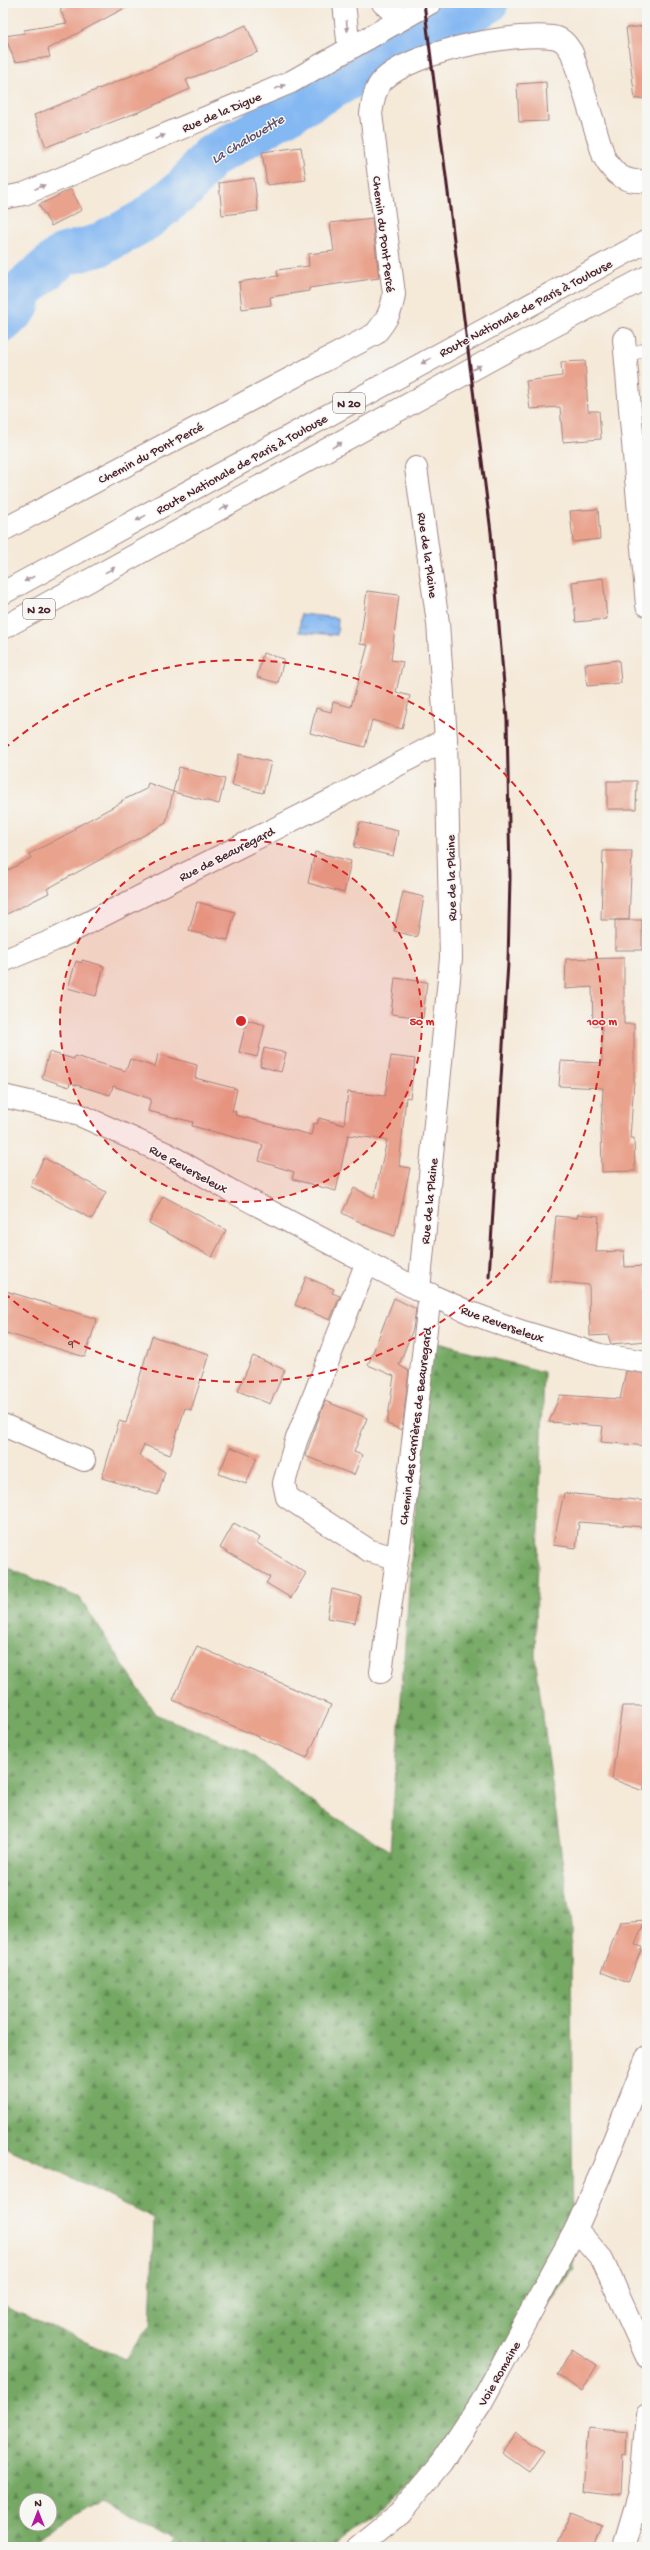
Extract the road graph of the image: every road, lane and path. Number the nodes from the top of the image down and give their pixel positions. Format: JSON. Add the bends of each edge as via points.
{"nodes":[{"id":1,"x":344,"y":3,"type":"edge"},
{"id":2,"x":383,"y":3,"type":"edge"},
{"id":3,"x":430,"y":3,"type":"edge"},
{"id":4,"x":401,"y":19,"type":"junction"},
{"id":5,"x":349,"y":49,"type":"junction"},
{"id":6,"x":647,"y":181,"type":"edge"},
{"id":7,"x":3,"y":198,"type":"edge"},
{"id":8,"x":647,"y":241,"type":"edge"},
{"id":9,"x":647,"y":277,"type":"edge"},
{"id":10,"x":624,"y":347,"type":"joint"},
{"id":11,"x":647,"y":349,"type":"edge"},
{"id":12,"x":416,"y":468,"type":"dead end"},
{"id":13,"x":3,"y":530,"type":"edge"},
{"id":14,"x":3,"y":593,"type":"edge"},
{"id":15,"x":647,"y":604,"type":"edge"},
{"id":16,"x":3,"y":628,"type":"edge"},
{"id":17,"x":446,"y":739,"type":"junction"},
{"id":18,"x":3,"y":961,"type":"edge"},
{"id":19,"x":3,"y":1096,"type":"edge"},
{"id":20,"x":367,"y":1262,"type":"junction"},
{"id":21,"x":424,"y":1292,"type":"junction"},
{"id":22,"x":647,"y":1362,"type":"edge"},
{"id":23,"x":3,"y":1425,"type":"edge"},
{"id":24,"x":84,"y":1460,"type":"dead end"},
{"id":25,"x":397,"y":1558,"type":"junction"},
{"id":26,"x":381,"y":1672,"type":"dead end"},
{"id":27,"x":647,"y":2057,"type":"edge"},
{"id":28,"x":576,"y":2229,"type":"junction"},
{"id":29,"x":647,"y":2357,"type":"edge"},
{"id":30,"x":647,"y":2415,"type":"edge"},
{"id":31,"x":641,"y":2509,"type":"edge"},
{"id":32,"x":358,"y":2547,"type":"edge"},
{"id":33,"x":624,"y":2547,"type":"edge"}],
"edges":[{"from":1,"to":5,"type":"street","one_way":true},
{"from":2,"to":4,"type":"street"},
{"from":3,"to":4,"type":"street","name":"Rue de la Digue"},
{"from":4,"to":5,"type":"street","name":"Rue de la Digue"},
{"from":7,"to":5,"type":"street","name":"Rue de la Digue","one_way":true,"via":[[24,194],[291,82]]},
{"from":6,"to":13,"type":"street","name":"Chemin du Pont Percé","via":[[628,180],[612,172],[609,167],[572,53],[565,42],[553,37],[473,44],[397,68],[382,81],[373,95],[371,114],[394,294],[389,314],[375,334]]},
{"from":8,"to":14,"type":"street","name":"Route Nationale de Paris à Toulouse","number":"N 20","one_way":true},
{"from":16,"to":9,"type":"street","number":"N 20","one_way":true,"via":[[494,358]]},
{"from":10,"to":11,"type":"lane"},
{"from":10,"to":15,"type":"street"},
{"from":12,"to":17,"type":"street","name":"Rue de la Plaine","via":[[438,623]]},
{"from":17,"to":18,"type":"street","name":"Rue de Beauregard","via":[[338,797],[54,940]]},
{"from":17,"to":21,"type":"street","name":"Rue de la Plaine","via":[[452,958]]},
{"from":19,"to":20,"type":"street","name":"Rue Reverseleux","via":[[73,1112],[167,1154],[233,1192]]},
{"from":20,"to":21,"type":"street","name":"Rue Reverseleux"},
{"from":20,"to":25,"type":"street","via":[[296,1441],[284,1483],[287,1497],[370,1552]]},
{"from":21,"to":22,"type":"street","name":"Rue Reverseleux","via":[[520,1331],[600,1355]]},
{"from":21,"to":25,"type":"street","name":"Chemin des Carrières de Beauregard"},
{"from":23,"to":24,"type":"street"},
{"from":25,"to":26,"type":"street","name":"Chemin des Carrières de Beauregard"},
{"from":27,"to":28,"type":"street","name":"Voie Romaine"},
{"from":28,"to":29,"type":"street","via":[[602,2258]]},
{"from":28,"to":32,"type":"street","name":"Voie Romaine","via":[[481,2403],[441,2463],[400,2513]]},
{"from":30,"to":31,"type":"street","via":[[640,2493]]},
{"from":31,"to":33,"type":"street"}]}
